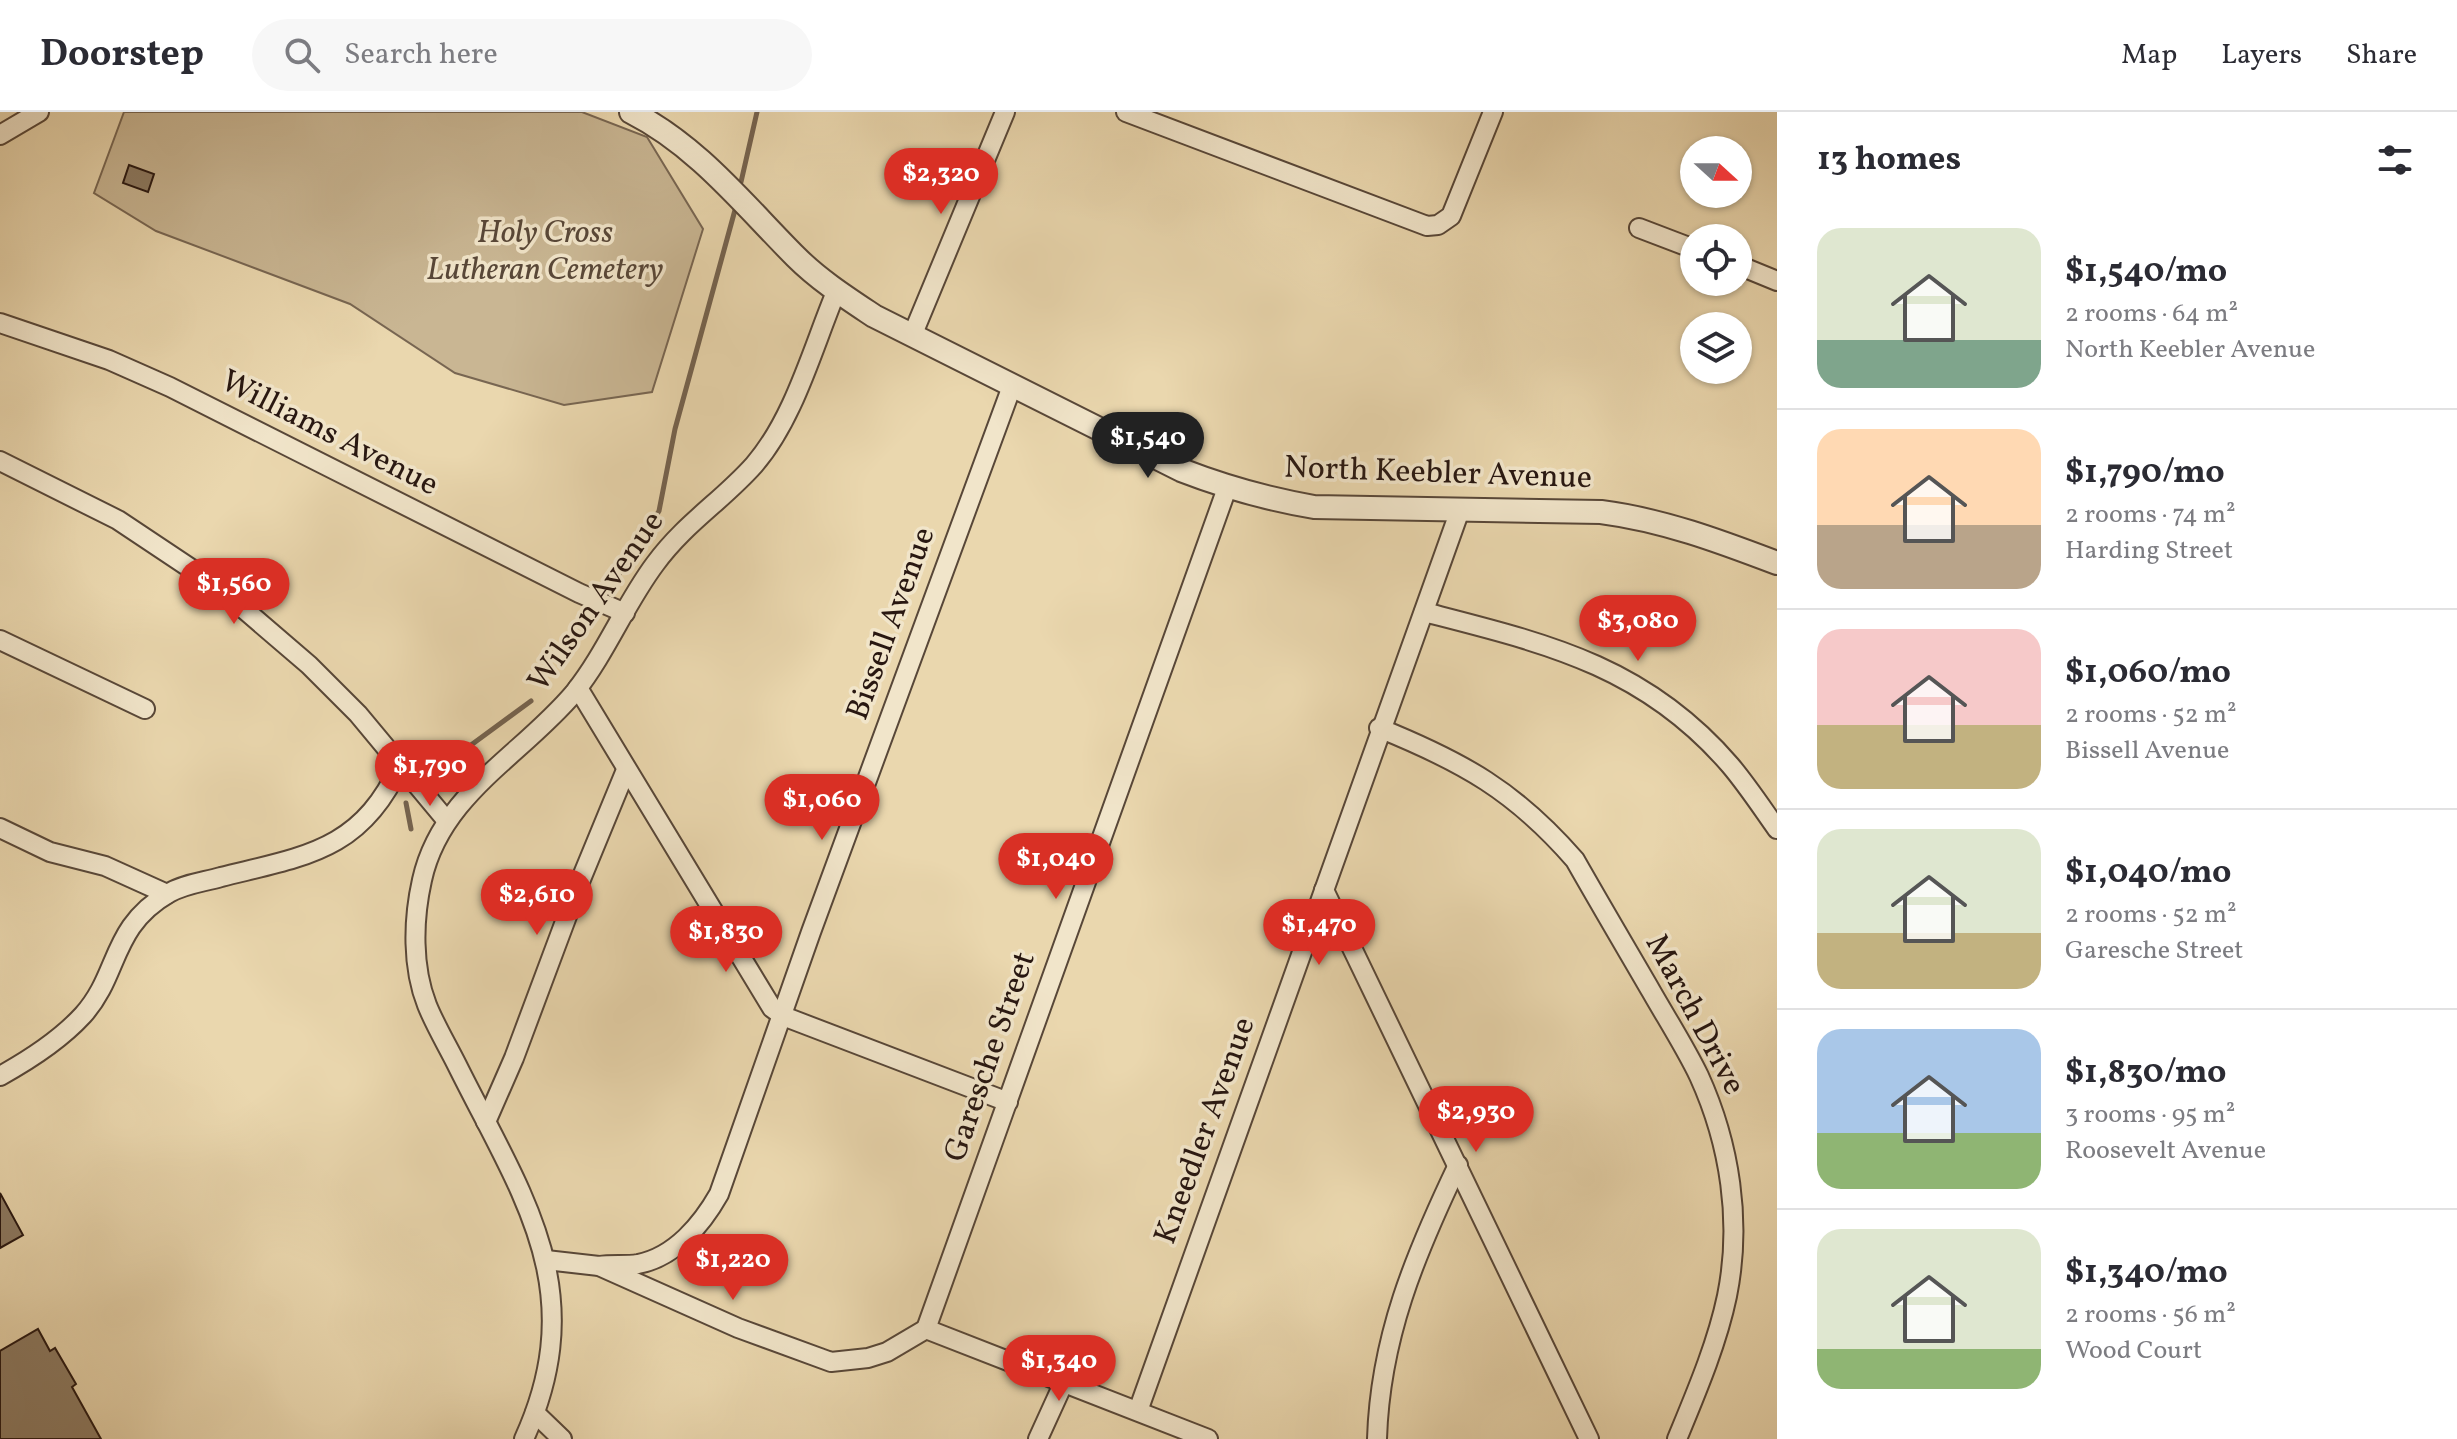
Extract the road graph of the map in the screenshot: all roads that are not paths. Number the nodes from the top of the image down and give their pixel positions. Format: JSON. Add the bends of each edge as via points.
{"nodes":[{"id":1,"x":39,"y":112,"type":"edge"},
{"id":2,"x":631,"y":112,"type":"edge"},
{"id":3,"x":1005,"y":112,"type":"edge"},
{"id":4,"x":1126,"y":112,"type":"edge"},
{"id":5,"x":1493,"y":112,"type":"edge"},
{"id":6,"x":0,"y":135,"type":"edge"},
{"id":7,"x":1639,"y":228,"type":"dead end"},
{"id":8,"x":1680,"y":244,"type":"edge"},
{"id":9,"x":1752,"y":271,"type":"edge"},
{"id":10,"x":1777,"y":281,"type":"edge"},
{"id":11,"x":836,"y":292,"type":"junction"},
{"id":12,"x":0,"y":323,"type":"edge"},
{"id":13,"x":912,"y":336,"type":"junction"},
{"id":14,"x":1012,"y":386,"type":"junction"},
{"id":15,"x":0,"y":461,"type":"edge"},
{"id":16,"x":1227,"y":488,"type":"junction"},
{"id":17,"x":1460,"y":510,"type":"junction"},
{"id":18,"x":1777,"y":563,"type":"edge"},
{"id":19,"x":1424,"y":612,"type":"junction"},
{"id":20,"x":625,"y":613,"type":"junction"},
{"id":21,"x":0,"y":640,"type":"edge"},
{"id":22,"x":578,"y":688,"type":"junction"},
{"id":23,"x":145,"y":709,"type":"dead end"},
{"id":24,"x":1379,"y":728,"type":"junction"},
{"id":25,"x":401,"y":763,"type":"junction"},
{"id":26,"x":626,"y":770,"type":"junction"},
{"id":27,"x":447,"y":821,"type":"junction"},
{"id":28,"x":0,"y":828,"type":"edge"},
{"id":29,"x":1777,"y":829,"type":"edge"},
{"id":30,"x":1324,"y":890,"type":"junction"},
{"id":31,"x":167,"y":894,"type":"junction"},
{"id":32,"x":783,"y":1016,"type":"junction"},
{"id":33,"x":0,"y":1076,"type":"edge"},
{"id":34,"x":1008,"y":1102,"type":"junction"},
{"id":35,"x":486,"y":1122,"type":"junction"},
{"id":36,"x":1458,"y":1165,"type":"junction"},
{"id":37,"x":546,"y":1260,"type":"junction"},
{"id":38,"x":599,"y":1266,"type":"junction"},
{"id":39,"x":926,"y":1329,"type":"junction"},
{"id":40,"x":1064,"y":1382,"type":"junction"},
{"id":41,"x":1138,"y":1411,"type":"junction"},
{"id":42,"x":535,"y":1413,"type":"junction"},
{"id":43,"x":524,"y":1439,"type":"edge"},
{"id":44,"x":562,"y":1439,"type":"edge"},
{"id":45,"x":1038,"y":1439,"type":"edge"},
{"id":46,"x":1208,"y":1439,"type":"edge"},
{"id":47,"x":1377,"y":1439,"type":"edge"},
{"id":48,"x":1589,"y":1439,"type":"edge"},
{"id":49,"x":1677,"y":1439,"type":"edge"}],
"edges":[{"from":1,"to":6,"type":"street"},
{"from":2,"to":11,"type":"street","name":"North Keebler Avenue","via":[[700,159]]},
{"from":3,"to":13,"type":"street"},
{"from":4,"to":5,"type":"street","via":[[1427,226],[1451,216]]},
{"from":7,"to":8,"type":"street"},
{"from":9,"to":10,"type":"street"},
{"from":11,"to":13,"type":"street","name":"North Keebler Avenue"},
{"from":11,"to":20,"type":"street","name":"Wilson Avenue","via":[[771,442],[675,539]]},
{"from":12,"to":20,"type":"street","name":"Williams Avenue","via":[[170,387]]},
{"from":13,"to":14,"type":"street","name":"North Keebler Avenue"},
{"from":14,"to":16,"type":"street","name":"North Keebler Avenue"},
{"from":14,"to":32,"type":"street","name":"Bissell Avenue"},
{"from":15,"to":25,"type":"street","via":[[118,520],[215,584],[309,665]]},
{"from":16,"to":17,"type":"street","name":"North Keebler Avenue","via":[[1314,507]]},
{"from":16,"to":34,"type":"street","name":"Garesche Street"},
{"from":17,"to":18,"type":"street","name":"North Keebler Avenue","via":[[1638,517]]},
{"from":17,"to":19,"type":"street","name":"Kneedler Avenue"},
{"from":19,"to":24,"type":"street","name":"Kneedler Avenue"},
{"from":19,"to":29,"type":"street","via":[[1572,653],[1641,689],[1720,755]]},
{"from":20,"to":22,"type":"street","name":"Wilson Avenue"},
{"from":21,"to":23,"type":"street"},
{"from":22,"to":26,"type":"street"},
{"from":22,"to":27,"type":"street","name":"Wilson Avenue","via":[[545,725],[486,775]]},
{"from":24,"to":30,"type":"street","name":"Kneedler Avenue"},
{"from":24,"to":49,"type":"street","name":"March Drive","via":[[1466,767],[1551,832],[1575,860],[1691,1061],[1711,1106],[1731,1186],[1732,1260],[1720,1323]]},
{"from":25,"to":27,"type":"street"},
{"from":25,"to":31,"type":"street","via":[[380,803],[328,846]]},
{"from":26,"to":32,"type":"street","via":[[772,1008]]},
{"from":26,"to":35,"type":"street"},
{"from":27,"to":35,"type":"street","name":"Wilson Avenue","via":[[422,878],[417,963],[427,1005]]},
{"from":28,"to":31,"type":"street"},
{"from":30,"to":36,"type":"street"},
{"from":30,"to":41,"type":"street","name":"Kneedler Avenue"},
{"from":31,"to":33,"type":"street","via":[[123,937],[83,1015]]},
{"from":32,"to":34,"type":"street"},
{"from":32,"to":38,"type":"street","name":"Bissell Avenue","via":[[709,1212],[664,1253],[641,1264]]},
{"from":34,"to":39,"type":"street","name":"Garesche Street"},
{"from":35,"to":37,"type":"street","name":"Wilson Avenue","via":[[532,1215]]},
{"from":36,"to":47,"type":"street","via":[[1393,1326],[1378,1401]]},
{"from":36,"to":48,"type":"street"},
{"from":37,"to":38,"type":"street"},
{"from":37,"to":42,"type":"street","name":"Wilson Avenue","via":[[550,1353]]},
{"from":38,"to":39,"type":"street","via":[[738,1328],[831,1362],[887,1352]]},
{"from":39,"to":40,"type":"street"},
{"from":40,"to":41,"type":"street"},
{"from":40,"to":45,"type":"street"},
{"from":41,"to":46,"type":"street"},
{"from":42,"to":43,"type":"street","name":"Wilson Avenue"},
{"from":42,"to":44,"type":"street"}]}
